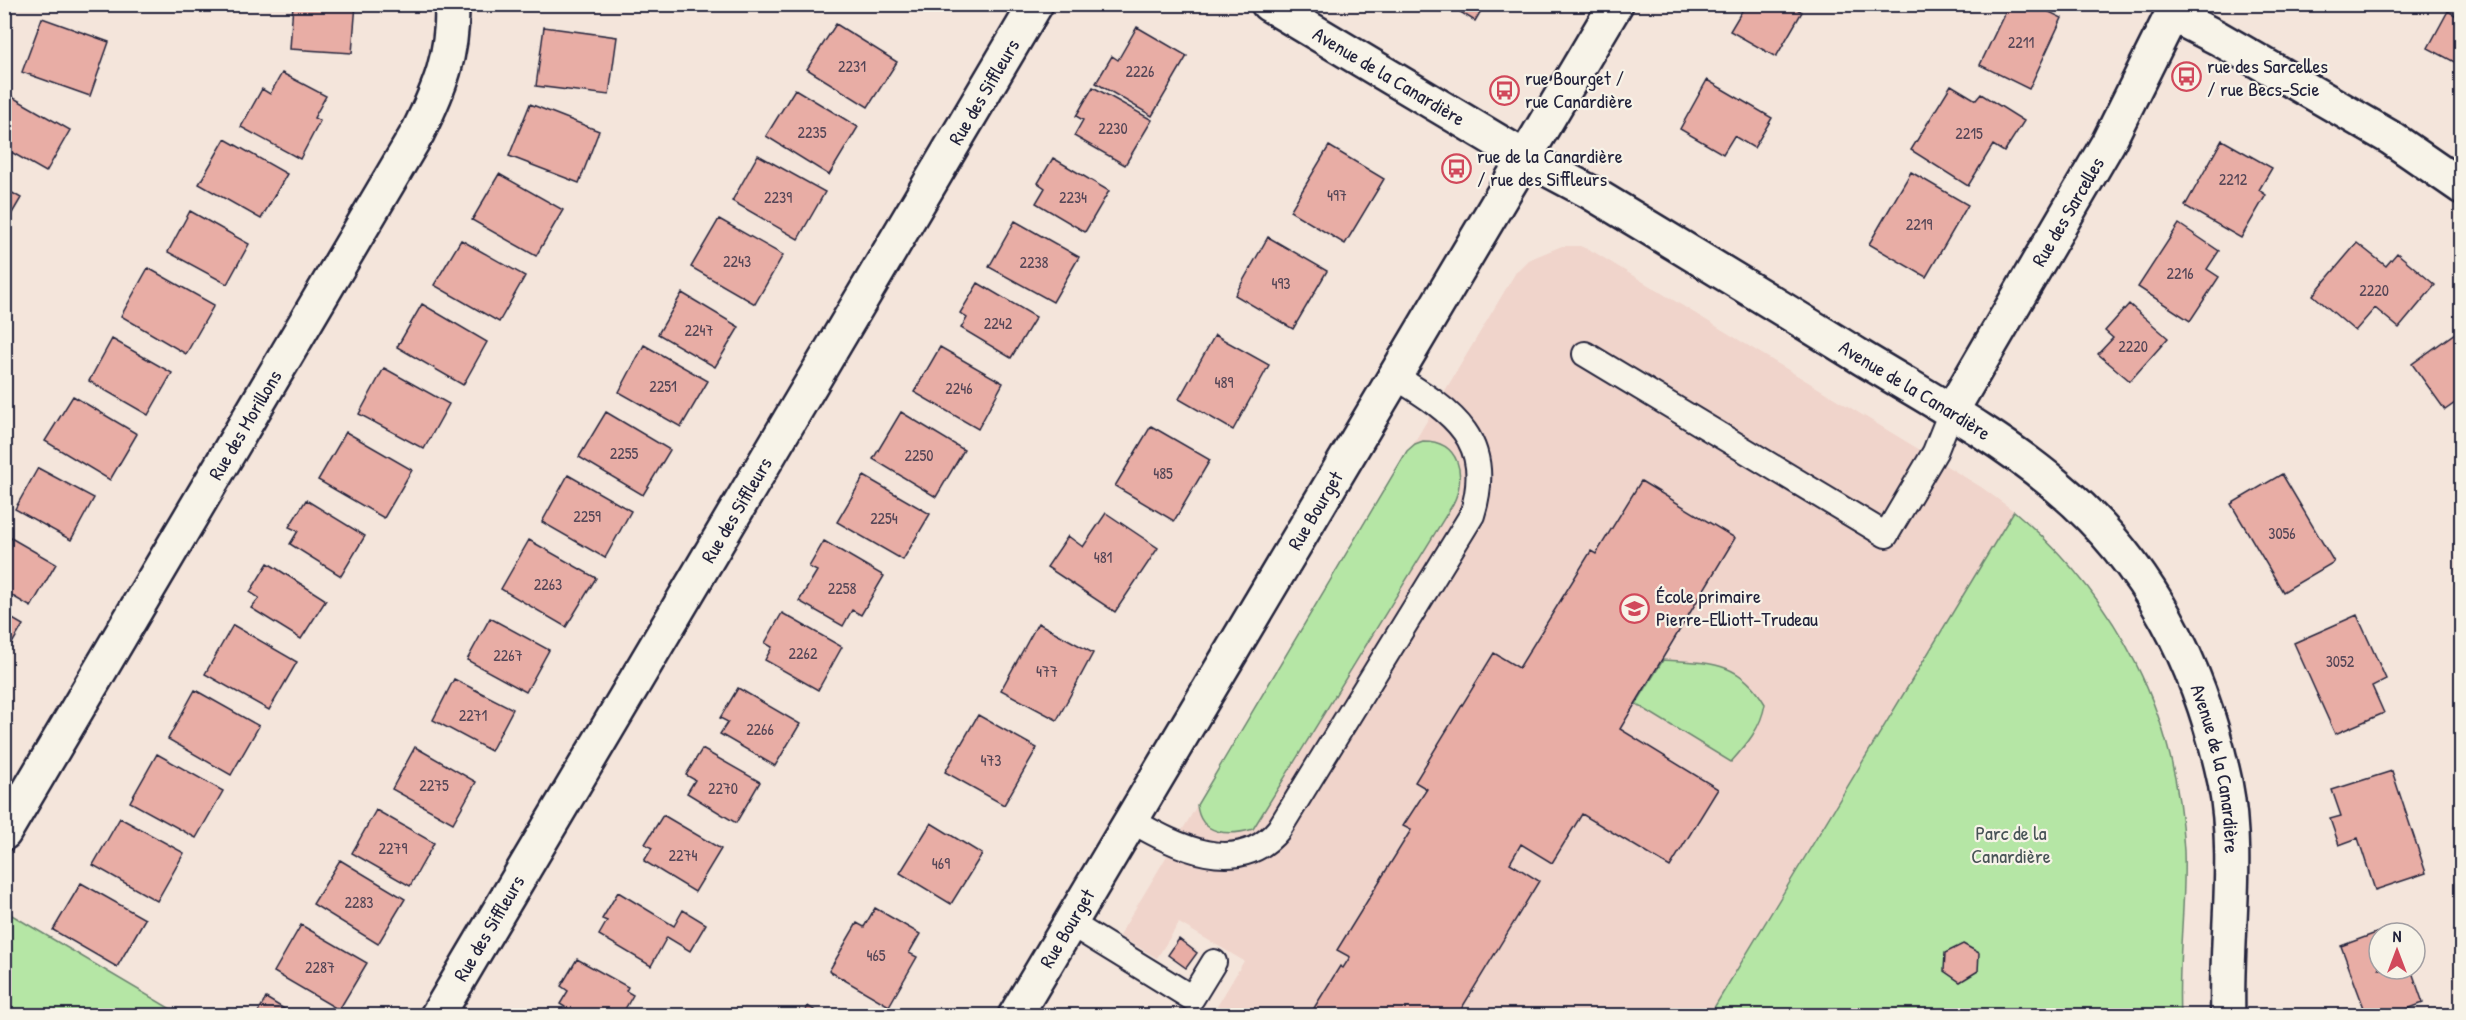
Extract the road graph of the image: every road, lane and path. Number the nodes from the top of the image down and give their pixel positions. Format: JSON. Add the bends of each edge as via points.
{"nodes":[{"id":1,"x":452,"y":4,"type":"edge"},
{"id":2,"x":1036,"y":4,"type":"edge"},
{"id":3,"x":1268,"y":4,"type":"edge"},
{"id":4,"x":1616,"y":4,"type":"edge"},
{"id":5,"x":2175,"y":10,"type":"edge"},
{"id":6,"x":1526,"y":158,"type":"junction"},
{"id":7,"x":2462,"y":187,"type":"edge"},
{"id":8,"x":1585,"y":354,"type":"dead end"},
{"id":9,"x":1396,"y":377,"type":"junction"},
{"id":10,"x":1951,"y":412,"type":"junction"},
{"id":11,"x":1132,"y":821,"type":"junction"},
{"id":12,"x":4,"y":833,"type":"edge"},
{"id":13,"x":1070,"y":924,"type":"junction"},
{"id":14,"x":1214,"y":962,"type":"dead end"},
{"id":15,"x":437,"y":1016,"type":"edge"},
{"id":16,"x":1015,"y":1016,"type":"edge"},
{"id":17,"x":2228,"y":1016,"type":"edge"}],
"edges":[{"from":1,"to":12,"type":"street","name":"Rue des Morillons","via":[[452,43],[444,75],[418,132]]},
{"from":2,"to":15,"type":"street","name":"Rue des Siffleurs"},
{"from":3,"to":6,"type":"street","name":"Avenue de la Canardière"},
{"from":4,"to":6,"type":"street","name":"Rue Bourget"},
{"from":5,"to":7,"type":"street","via":[[2391,138]]},
{"from":5,"to":10,"type":"street","name":"Rue des Sarcelles","via":[[2108,143]]},
{"from":6,"to":9,"type":"street","name":"Rue Bourget"},
{"from":6,"to":10,"type":"street","name":"Avenue de la Canardière","via":[[1590,192]]},
{"from":8,"to":10,"type":"lane","via":[[1886,536],[1935,453]]},
{"from":9,"to":11,"type":"street","name":"Rue Bourget"},
{"from":9,"to":11,"type":"lane","via":[[1455,417],[1474,445],[1478,462],[1472,515],[1268,843],[1240,854],[1196,851],[1170,843]]},
{"from":10,"to":17,"type":"street","name":"Avenue de la Canardière","via":[[2037,470],[2098,524],[2145,582],[2187,657],[2214,733],[2229,814]]},
{"from":11,"to":13,"type":"street","name":"Rue Bourget"},
{"from":13,"to":14,"type":"lane","via":[[1192,998]]},
{"from":13,"to":16,"type":"street","name":"Rue Bourget"}]}
